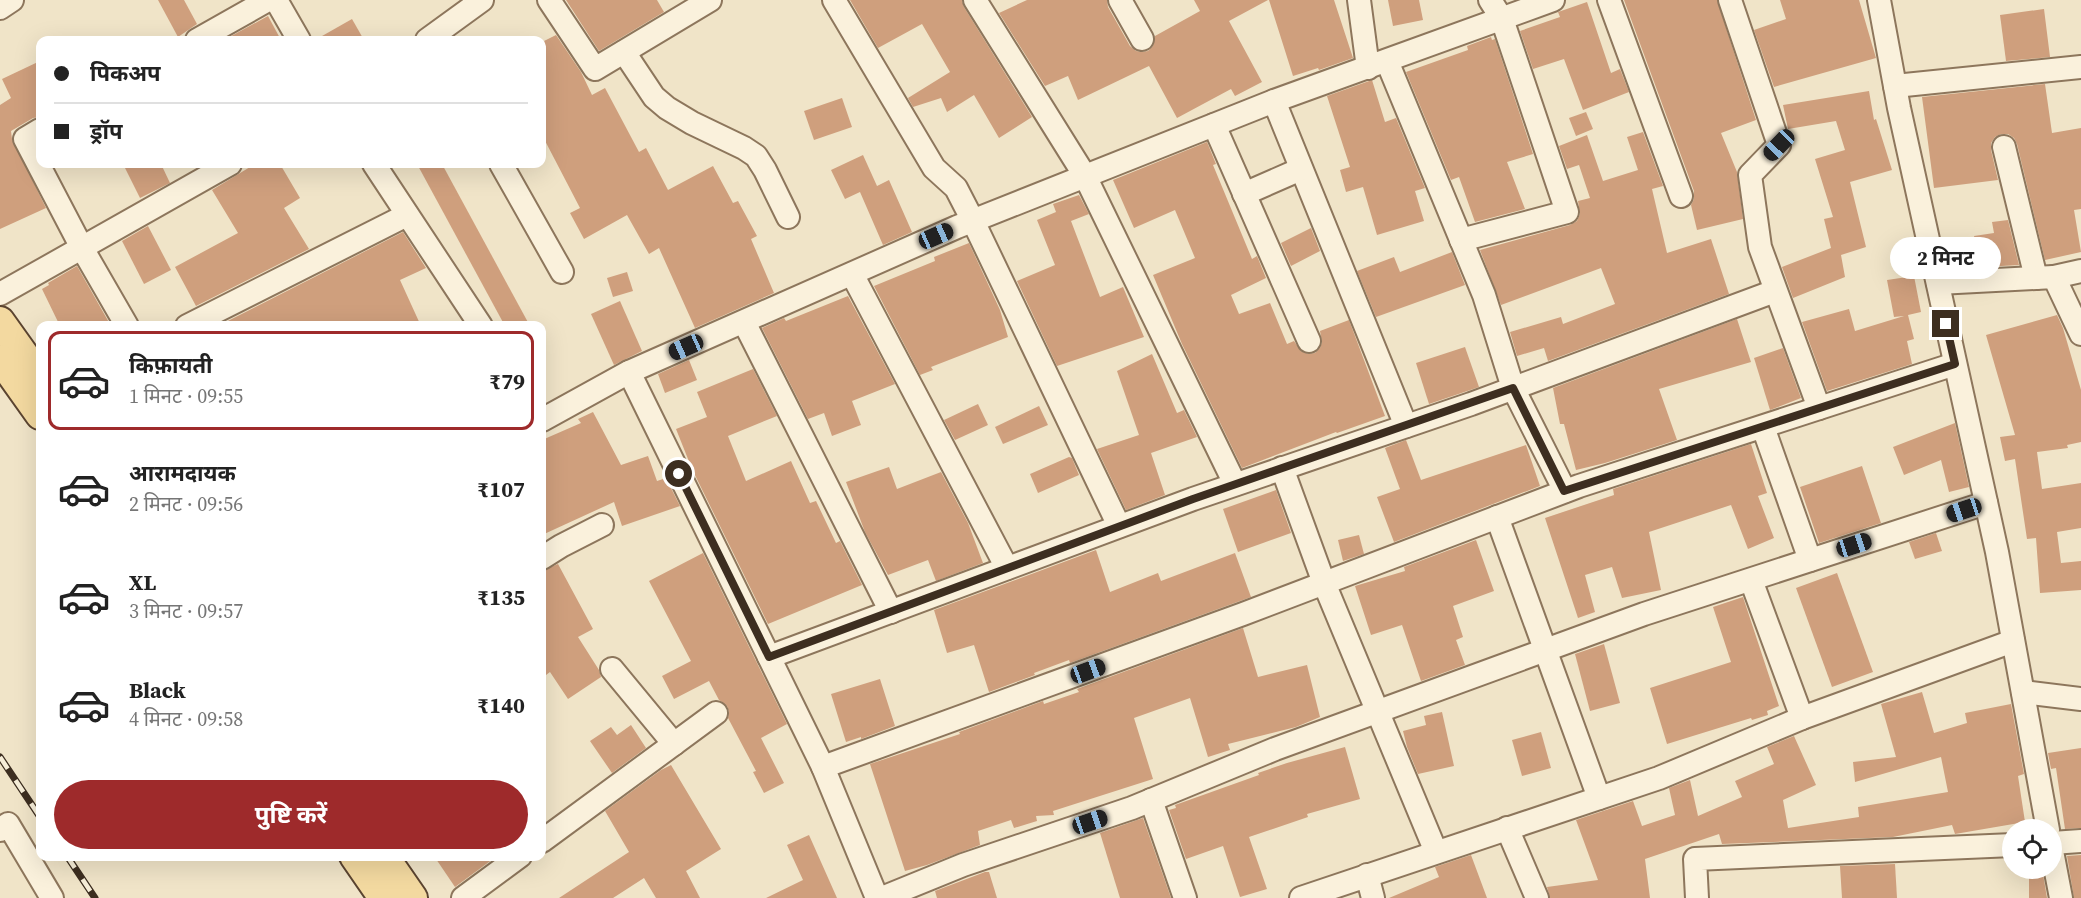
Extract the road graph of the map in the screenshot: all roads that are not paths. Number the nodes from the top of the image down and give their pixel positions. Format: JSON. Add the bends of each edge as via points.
{"nodes":[{"id":1,"x":12,"y":0,"type":"edge"},
{"id":2,"x":268,"y":0,"type":"edge"},
{"id":3,"x":276,"y":0,"type":"edge"},
{"id":4,"x":482,"y":0,"type":"edge"},
{"id":5,"x":549,"y":0,"type":"edge"},
{"id":6,"x":710,"y":0,"type":"edge"},
{"id":7,"x":834,"y":0,"type":"edge"},
{"id":8,"x":975,"y":0,"type":"edge"},
{"id":9,"x":1120,"y":0,"type":"edge"},
{"id":10,"x":1359,"y":0,"type":"edge"},
{"id":11,"x":1553,"y":0,"type":"edge"},
{"id":12,"x":1609,"y":0,"type":"edge"},
{"id":13,"x":1730,"y":0,"type":"edge"},
{"id":14,"x":1879,"y":0,"type":"edge"},
{"id":15,"x":1522,"y":5,"type":"edge"},
{"id":16,"x":0,"y":8,"type":"edge"},
{"id":17,"x":1496,"y":9,"type":"edge"},
{"id":18,"x":204,"y":36,"type":"edge"},
{"id":19,"x":297,"y":36,"type":"edge"},
{"id":20,"x":435,"y":36,"type":"edge"},
{"id":21,"x":1142,"y":39,"type":"dead end"},
{"id":22,"x":624,"y":52,"type":"junction"},
{"id":23,"x":1378,"y":64,"type":"junction"},
{"id":24,"x":2081,"y":67,"type":"edge"},
{"id":25,"x":1895,"y":86,"type":"junction"},
{"id":26,"x":1274,"y":101,"type":"junction"},
{"id":27,"x":1214,"y":125,"type":"junction"},
{"id":28,"x":36,"y":132,"type":"edge"},
{"id":29,"x":2004,"y":147,"type":"dead end"},
{"id":30,"x":36,"y":160,"type":"edge"},
{"id":31,"x":40,"y":168,"type":"edge"},
{"id":32,"x":223,"y":168,"type":"edge"},
{"id":33,"x":377,"y":168,"type":"edge"},
{"id":34,"x":503,"y":168,"type":"edge"},
{"id":35,"x":1301,"y":169,"type":"junction"},
{"id":36,"x":1085,"y":176,"type":"junction"},
{"id":37,"x":1244,"y":194,"type":"junction"},
{"id":38,"x":1681,"y":196,"type":"dead end"},
{"id":39,"x":407,"y":215,"type":"junction"},
{"id":40,"x":788,"y":217,"type":"dead end"},
{"id":41,"x":973,"y":221,"type":"junction"},
{"id":42,"x":1461,"y":240,"type":"junction"},
{"id":43,"x":82,"y":248,"type":"junction"},
{"id":44,"x":2081,"y":271,"type":"edge"},
{"id":45,"x":562,"y":272,"type":"dead end"},
{"id":46,"x":852,"y":274,"type":"junction"},
{"id":47,"x":2045,"y":278,"type":"junction"},
{"id":48,"x":1938,"y":283,"type":"junction"},
{"id":49,"x":1775,"y":291,"type":"junction"},
{"id":50,"x":0,"y":294,"type":"edge"},
{"id":51,"x":0,"y":321,"type":"edge"},
{"id":52,"x":124,"y":321,"type":"edge"},
{"id":53,"x":197,"y":321,"type":"edge"},
{"id":54,"x":472,"y":321,"type":"edge"},
{"id":55,"x":744,"y":322,"type":"junction"},
{"id":56,"x":2081,"y":334,"type":"edge"},
{"id":57,"x":1310,"y":341,"type":"dead end"},
{"id":58,"x":0,"y":359,"type":"edge"},
{"id":59,"x":1955,"y":364,"type":"junction"},
{"id":60,"x":36,"y":371,"type":"edge"},
{"id":61,"x":629,"y":372,"type":"junction"},
{"id":62,"x":1513,"y":388,"type":"junction"},
{"id":63,"x":1819,"y":408,"type":"junction"},
{"id":64,"x":36,"y":409,"type":"edge"},
{"id":65,"x":546,"y":414,"type":"edge"},
{"id":66,"x":1406,"y":426,"type":"junction"},
{"id":67,"x":1763,"y":427,"type":"junction"},
{"id":68,"x":1282,"y":468,"type":"junction"},
{"id":69,"x":1235,"y":484,"type":"junction"},
{"id":70,"x":1564,"y":491,"type":"junction"},
{"id":71,"x":1986,"y":502,"type":"junction"},
{"id":72,"x":1497,"y":517,"type":"junction"},
{"id":73,"x":602,"y":525,"type":"dead end"},
{"id":74,"x":1119,"y":526,"type":"junction"},
{"id":75,"x":546,"y":555,"type":"edge"},
{"id":76,"x":1810,"y":560,"type":"junction"},
{"id":77,"x":1008,"y":568,"type":"junction"},
{"id":78,"x":1751,"y":580,"type":"junction"},
{"id":79,"x":1324,"y":583,"type":"junction"},
{"id":80,"x":891,"y":612,"type":"junction"},
{"id":81,"x":2013,"y":641,"type":"junction"},
{"id":82,"x":1546,"y":650,"type":"junction"},
{"id":83,"x":769,"y":657,"type":"junction"},
{"id":84,"x":612,"y":669,"type":"dead end"},
{"id":85,"x":2023,"y":692,"type":"junction"},
{"id":86,"x":2081,"y":699,"type":"edge"},
{"id":87,"x":716,"y":713,"type":"dead end"},
{"id":88,"x":1377,"y":713,"type":"junction"},
{"id":89,"x":1802,"y":718,"type":"junction"},
{"id":90,"x":674,"y":744,"type":"junction"},
{"id":91,"x":823,"y":767,"type":"junction"},
{"id":92,"x":1599,"y":798,"type":"junction"},
{"id":93,"x":1151,"y":800,"type":"junction"},
{"id":94,"x":2046,"y":819,"type":"edge"},
{"id":95,"x":1507,"y":828,"type":"junction"},
{"id":96,"x":0,"y":830,"type":"edge"},
{"id":97,"x":546,"y":838,"type":"edge"},
{"id":98,"x":2081,"y":841,"type":"edge"},
{"id":99,"x":2062,"y":842,"type":"edge"},
{"id":100,"x":2002,"y":845,"type":"edge"},
{"id":101,"x":1436,"y":852,"type":"junction"},
{"id":102,"x":357,"y":861,"type":"edge"},
{"id":103,"x":387,"y":861,"type":"edge"},
{"id":104,"x":513,"y":861,"type":"edge"},
{"id":105,"x":1367,"y":876,"type":"junction"},
{"id":106,"x":2057,"y":879,"type":"edge"},
{"id":107,"x":52,"y":898,"type":"edge"},
{"id":108,"x":383,"y":898,"type":"edge"},
{"id":109,"x":413,"y":898,"type":"edge"},
{"id":110,"x":463,"y":898,"type":"edge"},
{"id":111,"x":877,"y":898,"type":"edge"},
{"id":112,"x":882,"y":898,"type":"edge"},
{"id":113,"x":1185,"y":898,"type":"edge"},
{"id":114,"x":1301,"y":898,"type":"edge"},
{"id":115,"x":1373,"y":898,"type":"edge"},
{"id":116,"x":1537,"y":898,"type":"edge"},
{"id":117,"x":1697,"y":898,"type":"edge"},
{"id":118,"x":2061,"y":898,"type":"edge"}],
"edges":[{"from":1,"to":16,"type":"street"},
{"from":2,"to":18,"type":"street"},
{"from":3,"to":19,"type":"street"},
{"from":4,"to":20,"type":"street"},
{"from":5,"to":22,"type":"street","via":[[595,69]]},
{"from":6,"to":22,"type":"street"},
{"from":7,"to":41,"type":"street","via":[[934,168],[956,188]]},
{"from":8,"to":36,"type":"street"},
{"from":9,"to":21,"type":"street"},
{"from":10,"to":23,"type":"street"},
{"from":11,"to":15,"type":"street"},
{"from":12,"to":38,"type":"street"},
{"from":13,"to":49,"type":"street","via":[[1779,145],[1750,175],[1760,247]]},
{"from":14,"to":25,"type":"street"},
{"from":15,"to":17,"type":"street"},
{"from":17,"to":23,"type":"street"},
{"from":17,"to":42,"type":"street","via":[[1567,212]]},
{"from":22,"to":40,"type":"street","via":[[654,97],[667,108],[756,156]]},
{"from":23,"to":26,"type":"street"},
{"from":23,"to":42,"type":"street"},
{"from":24,"to":25,"type":"street"},
{"from":25,"to":48,"type":"street"},
{"from":26,"to":27,"type":"street"},
{"from":26,"to":35,"type":"street"},
{"from":27,"to":36,"type":"street"},
{"from":27,"to":37,"type":"street"},
{"from":28,"to":30,"type":"street","via":[[25,139]]},
{"from":29,"to":47,"type":"street"},
{"from":31,"to":43,"type":"street"},
{"from":32,"to":43,"type":"street"},
{"from":33,"to":39,"type":"street"},
{"from":34,"to":45,"type":"street"},
{"from":35,"to":37,"type":"street"},
{"from":35,"to":66,"type":"street"},
{"from":36,"to":41,"type":"street"},
{"from":36,"to":69,"type":"street"},
{"from":37,"to":57,"type":"street"},
{"from":39,"to":53,"type":"street"},
{"from":39,"to":54,"type":"street"},
{"from":41,"to":46,"type":"street"},
{"from":41,"to":74,"type":"street"},
{"from":42,"to":62,"type":"street","via":[[1484,295]]},
{"from":43,"to":50,"type":"street"},
{"from":43,"to":52,"type":"street"},
{"from":44,"to":47,"type":"street"},
{"from":46,"to":55,"type":"street"},
{"from":46,"to":77,"type":"street"},
{"from":47,"to":48,"type":"street"},
{"from":47,"to":56,"type":"street"},
{"from":48,"to":59,"type":"street"},
{"from":49,"to":62,"type":"street"},
{"from":49,"to":63,"type":"street"},
{"from":51,"to":60,"type":"main road"},
{"from":55,"to":61,"type":"street"},
{"from":55,"to":80,"type":"street"},
{"from":58,"to":64,"type":"main road"},
{"from":59,"to":63,"type":"street"},
{"from":59,"to":71,"type":"street"},
{"from":61,"to":65,"type":"street"},
{"from":61,"to":83,"type":"street"},
{"from":62,"to":66,"type":"street"},
{"from":62,"to":70,"type":"street"},
{"from":63,"to":67,"type":"street"},
{"from":66,"to":68,"type":"street"},
{"from":67,"to":70,"type":"street"},
{"from":67,"to":76,"type":"street"},
{"from":68,"to":69,"type":"street"},
{"from":68,"to":79,"type":"street"},
{"from":69,"to":74,"type":"street"},
{"from":70,"to":72,"type":"street"},
{"from":71,"to":76,"type":"street"},
{"from":71,"to":81,"type":"street"},
{"from":72,"to":79,"type":"street"},
{"from":72,"to":82,"type":"street"},
{"from":73,"to":75,"type":"street"},
{"from":74,"to":77,"type":"street"},
{"from":76,"to":78,"type":"street"},
{"from":77,"to":80,"type":"street"},
{"from":78,"to":82,"type":"street"},
{"from":78,"to":89,"type":"street"},
{"from":79,"to":88,"type":"street"},
{"from":79,"to":91,"type":"street"},
{"from":80,"to":83,"type":"street"},
{"from":81,"to":85,"type":"street"},
{"from":81,"to":89,"type":"street"},
{"from":82,"to":88,"type":"street"},
{"from":82,"to":92,"type":"street"},
{"from":83,"to":91,"type":"street"},
{"from":84,"to":90,"type":"street"},
{"from":85,"to":86,"type":"street"},
{"from":85,"to":94,"type":"street"},
{"from":87,"to":90,"type":"street"},
{"from":88,"to":93,"type":"street","via":[[1275,749]]},
{"from":88,"to":101,"type":"street"},
{"from":89,"to":92,"type":"street","via":[[1659,778]]},
{"from":90,"to":97,"type":"street"},
{"from":91,"to":111,"type":"street"},
{"from":92,"to":95,"type":"street"},
{"from":93,"to":112,"type":"street","via":[[963,865]]},
{"from":93,"to":113,"type":"street"},
{"from":95,"to":101,"type":"street"},
{"from":95,"to":116,"type":"street"},
{"from":96,"to":107,"type":"street","via":[[8,824]]},
{"from":98,"to":99,"type":"street"},
{"from":100,"to":117,"type":"street","via":[[1695,859]]},
{"from":101,"to":105,"type":"street"},
{"from":102,"to":108,"type":"main road"},
{"from":103,"to":109,"type":"main road"},
{"from":104,"to":110,"type":"street"},
{"from":105,"to":114,"type":"street"},
{"from":105,"to":115,"type":"street"},
{"from":106,"to":118,"type":"street"}]}
